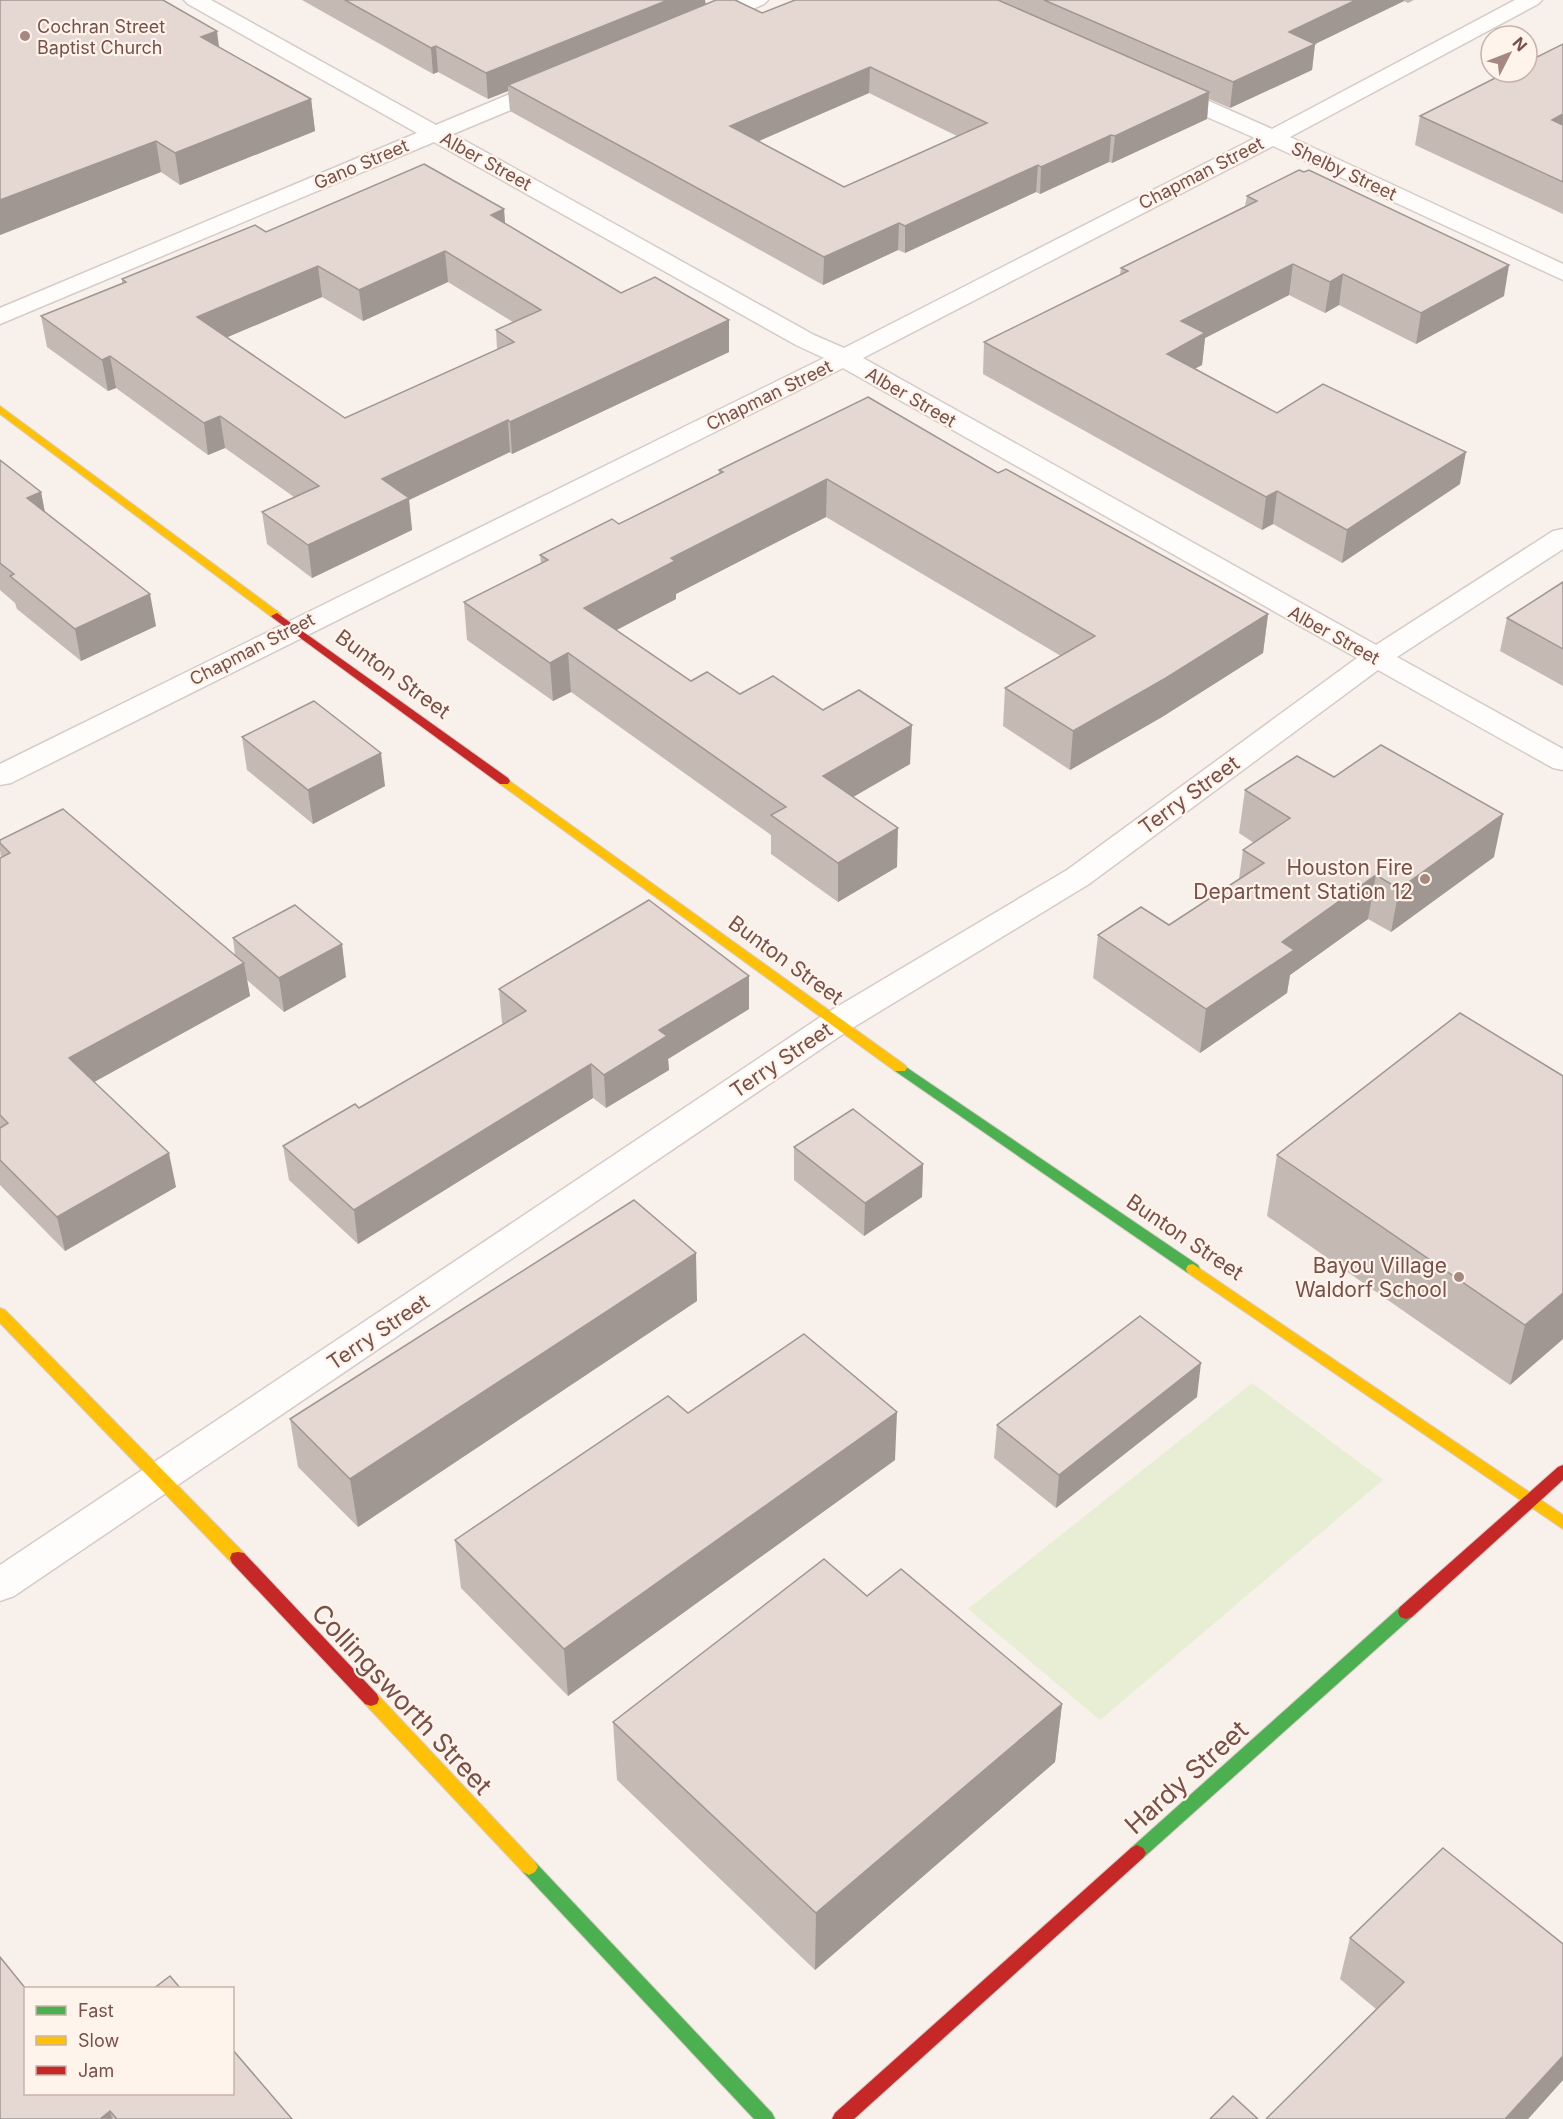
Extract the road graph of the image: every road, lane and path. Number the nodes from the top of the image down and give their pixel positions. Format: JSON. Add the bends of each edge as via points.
{"nodes":[{"id":1,"x":195,"y":0,"type":"edge"},
{"id":2,"x":757,"y":0,"type":"edge"},
{"id":3,"x":1531,"y":0,"type":"edge"},
{"id":4,"x":682,"y":31,"type":"edge"},
{"id":5,"x":574,"y":75,"type":"edge"},
{"id":6,"x":1143,"y":80,"type":"edge"},
{"id":7,"x":434,"y":132,"type":"junction"},
{"id":8,"x":1272,"y":137,"type":"junction"},
{"id":9,"x":1563,"y":273,"type":"edge"},
{"id":10,"x":0,"y":317,"type":"edge"},
{"id":11,"x":844,"y":358,"type":"junction"},
{"id":12,"x":0,"y":409,"type":"edge"},
{"id":13,"x":1563,"y":537,"type":"edge"},
{"id":14,"x":294,"y":627,"type":"junction"},
{"id":15,"x":1376,"y":658,"type":"junction"},
{"id":16,"x":1563,"y":761,"type":"edge"},
{"id":17,"x":0,"y":776,"type":"edge"},
{"id":18,"x":837,"y":1022,"type":"junction"},
{"id":19,"x":0,"y":1314,"type":"edge"},
{"id":20,"x":1563,"y":1471,"type":"edge"},
{"id":21,"x":162,"y":1477,"type":"junction"},
{"id":22,"x":1530,"y":1500,"type":"junction"},
{"id":23,"x":1563,"y":1523,"type":"edge"},
{"id":24,"x":0,"y":1585,"type":"edge"},
{"id":25,"x":766,"y":2119,"type":"edge"},
{"id":26,"x":841,"y":2119,"type":"edge"}],
"edges":[{"from":1,"to":7,"type":"street","name":"Alber Street"},
{"from":2,"to":4,"type":"street"},
{"from":3,"to":8,"type":"street","name":"Chapman Street"},
{"from":5,"to":7,"type":"street","name":"Gano Street"},
{"from":6,"to":8,"type":"street","name":"Shelby Street"},
{"from":7,"to":10,"type":"street","name":"Gano Street"},
{"from":7,"to":11,"type":"street","name":"Alber Street","via":[[805,340]]},
{"from":8,"to":9,"type":"street","name":"Shelby Street"},
{"from":8,"to":11,"type":"street","name":"Chapman Street"},
{"from":11,"to":14,"type":"street","name":"Chapman Street"},
{"from":11,"to":15,"type":"street","name":"Alber Street"},
{"from":12,"to":14,"type":"street","name":"Bunton Street"},
{"from":13,"to":15,"type":"street","name":"Terry Street"},
{"from":14,"to":17,"type":"street","name":"Chapman Street"},
{"from":14,"to":18,"type":"street","name":"Bunton Street"},
{"from":15,"to":16,"type":"street","name":"Alber Street"},
{"from":15,"to":18,"type":"street","name":"Terry Street","via":[[1078,877]]},
{"from":18,"to":21,"type":"street","name":"Terry Street"},
{"from":18,"to":22,"type":"street","name":"Bunton Street"},
{"from":19,"to":21,"type":"street","name":"Collingsworth Street"},
{"from":20,"to":22,"type":"street","name":"Hardy Street"},
{"from":21,"to":24,"type":"street","name":"Terry Street"},
{"from":21,"to":25,"type":"street","name":"Collingsworth Street"},
{"from":22,"to":23,"type":"street","name":"Bunton Street"},
{"from":22,"to":26,"type":"street","name":"Hardy Street"}]}
